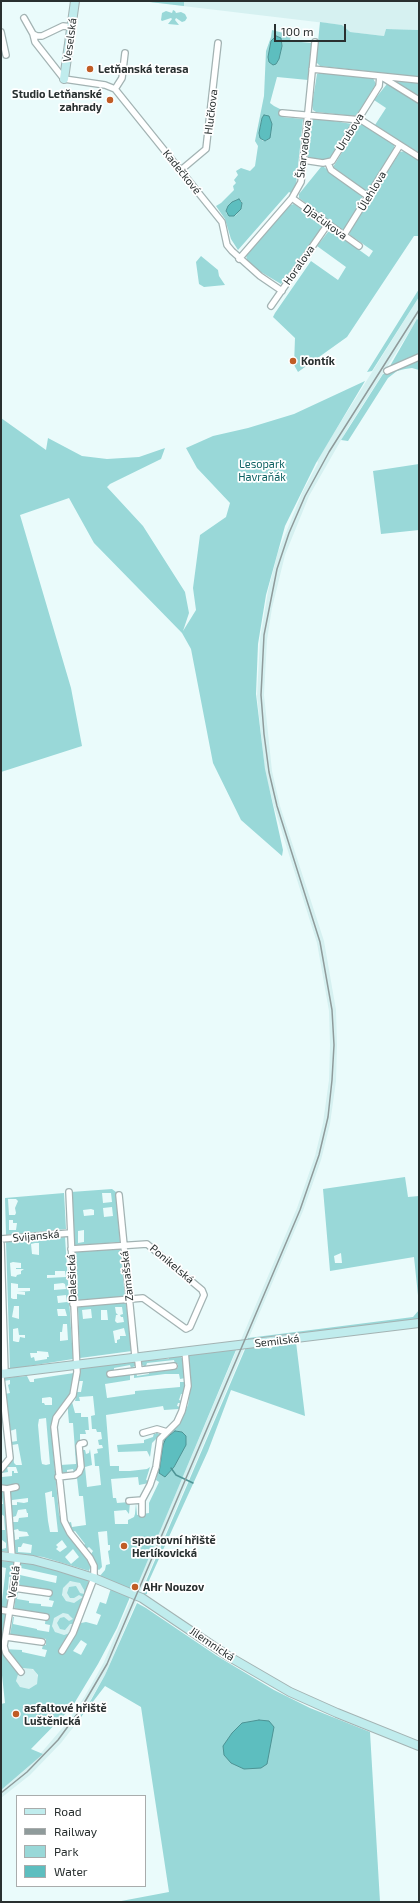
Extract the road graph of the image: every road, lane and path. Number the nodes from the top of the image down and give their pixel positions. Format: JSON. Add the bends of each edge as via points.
{"nodes":[{"id":1,"x":75,"y":1,"type":"edge"},
{"id":2,"x":24,"y":18,"type":"dead end"},
{"id":3,"x":72,"y":27,"type":"junction"},
{"id":4,"x":1,"y":32,"type":"edge"},
{"id":5,"x":33,"y":34,"type":"junction"},
{"id":6,"x":315,"y":42,"type":"dead end"},
{"id":7,"x":218,"y":43,"type":"dead end"},
{"id":8,"x":125,"y":53,"type":"dead end"},
{"id":9,"x":6,"y":55,"type":"dead end"},
{"id":10,"x":312,"y":69,"type":"junction"},
{"id":11,"x":380,"y":76,"type":"junction"},
{"id":12,"x":64,"y":79,"type":"junction"},
{"id":13,"x":419,"y":80,"type":"edge"},
{"id":14,"x":115,"y":89,"type":"junction"},
{"id":15,"x":419,"y":100,"type":"edge"},
{"id":16,"x":282,"y":113,"type":"dead end"},
{"id":17,"x":308,"y":115,"type":"junction"},
{"id":18,"x":357,"y":120,"type":"junction"},
{"id":19,"x":400,"y":145,"type":"junction"},
{"id":20,"x":419,"y":157,"type":"edge"},
{"id":21,"x":303,"y":160,"type":"junction"},
{"id":22,"x":328,"y":163,"type":"junction"},
{"id":23,"x":181,"y":170,"type":"junction"},
{"id":24,"x":369,"y":197,"type":"junction"},
{"id":25,"x":292,"y":198,"type":"junction"},
{"id":26,"x":328,"y":224,"type":"junction"},
{"id":27,"x":344,"y":235,"type":"junction"},
{"id":28,"x":359,"y":246,"type":"dead end"},
{"id":29,"x":239,"y":258,"type":"junction"},
{"id":30,"x":282,"y":291,"type":"junction"},
{"id":31,"x":271,"y":306,"type":"dead end"},
{"id":32,"x":419,"y":357,"type":"edge"},
{"id":33,"x":387,"y":371,"type":"dead end"},
{"id":34,"x":68,"y":1192,"type":"dead end"},
{"id":35,"x":119,"y":1195,"type":"dead end"},
{"id":36,"x":70,"y":1233,"type":"junction"},
{"id":37,"x":1,"y":1239,"type":"edge"},
{"id":38,"x":1,"y":1244,"type":"edge"},
{"id":39,"x":124,"y":1245,"type":"junction"},
{"id":40,"x":71,"y":1249,"type":"junction"},
{"id":41,"x":129,"y":1300,"type":"junction"},
{"id":42,"x":73,"y":1304,"type":"junction"},
{"id":43,"x":419,"y":1323,"type":"edge"},
{"id":44,"x":185,"y":1351,"type":"junction"},
{"id":45,"x":135,"y":1356,"type":"junction"},
{"id":46,"x":76,"y":1365,"type":"junction"},
{"id":47,"x":174,"y":1366,"type":"dead end"},
{"id":48,"x":139,"y":1370,"type":"junction"},
{"id":49,"x":110,"y":1374,"type":"dead end"},
{"id":50,"x":2,"y":1375,"type":"edge"},
{"id":51,"x":167,"y":1432,"type":"junction"},
{"id":52,"x":143,"y":1433,"type":"dead end"},
{"id":53,"x":84,"y":1443,"type":"dead end"},
{"id":54,"x":1,"y":1469,"type":"edge"},
{"id":55,"x":58,"y":1477,"type":"junction"},
{"id":56,"x":4,"y":1488,"type":"edge"},
{"id":57,"x":16,"y":1488,"type":"dead end"},
{"id":58,"x":142,"y":1500,"type":"junction"},
{"id":59,"x":129,"y":1501,"type":"dead end"},
{"id":60,"x":142,"y":1514,"type":"dead end"},
{"id":61,"x":1,"y":1556,"type":"edge"},
{"id":62,"x":15,"y":1557,"type":"junction"},
{"id":63,"x":94,"y":1578,"type":"junction"},
{"id":64,"x":14,"y":1588,"type":"junction"},
{"id":65,"x":48,"y":1593,"type":"dead end"},
{"id":66,"x":1,"y":1610,"type":"edge"},
{"id":67,"x":10,"y":1611,"type":"junction"},
{"id":68,"x":46,"y":1617,"type":"dead end"},
{"id":69,"x":6,"y":1637,"type":"junction"},
{"id":70,"x":42,"y":1642,"type":"dead end"},
{"id":71,"x":62,"y":1651,"type":"dead end"},
{"id":72,"x":22,"y":1672,"type":"dead end"},
{"id":73,"x":419,"y":1746,"type":"edge"}],
"edges":[{"from":1,"to":3,"type":"street","name":"Veselská"},
{"from":2,"to":5,"type":"street"},
{"from":3,"to":5,"type":"street","via":[[63,26],[42,36]]},
{"from":3,"to":12,"type":"street","name":"Veselská"},
{"from":4,"to":9,"type":"street"},
{"from":5,"to":12,"type":"street","via":[[35,42]]},
{"from":6,"to":10,"type":"street","name":"Škarvadova"},
{"from":7,"to":23,"type":"street","name":"Hlučkova","via":[[206,149]]},
{"from":8,"to":14,"type":"street","via":[[122,78]]},
{"from":10,"to":11,"type":"street"},
{"from":10,"to":17,"type":"street","name":"Škarvadova"},
{"from":11,"to":13,"type":"street"},
{"from":11,"to":15,"type":"street"},
{"from":11,"to":18,"type":"street","name":"Urubova","via":[[379,86]]},
{"from":12,"to":14,"type":"street","via":[[105,85]]},
{"from":14,"to":23,"type":"street","name":"Kadečkové"},
{"from":16,"to":17,"type":"street"},
{"from":17,"to":18,"type":"street"},
{"from":17,"to":21,"type":"street","name":"Škarvadova"},
{"from":18,"to":19,"type":"street","via":[[361,120]]},
{"from":18,"to":22,"type":"street","name":"Urubova"},
{"from":19,"to":20,"type":"street"},
{"from":19,"to":24,"type":"street","name":"Úlehlova"},
{"from":21,"to":22,"type":"street"},
{"from":21,"to":25,"type":"street","name":"Škarvadova","via":[[301,182]]},
{"from":22,"to":24,"type":"street","via":[[331,170]]},
{"from":23,"to":29,"type":"street","name":"Kadečkové","via":[[222,222],[227,245]]},
{"from":24,"to":27,"type":"street","name":"Úlehlova"},
{"from":25,"to":26,"type":"street","name":"Djačukova"},
{"from":25,"to":29,"type":"street","name":"Škarvadova"},
{"from":26,"to":27,"type":"street","name":"Djačukova"},
{"from":26,"to":30,"type":"street","name":"Horalova"},
{"from":27,"to":28,"type":"street","name":"Djačukova"},
{"from":29,"to":30,"type":"street","name":"Kadečkové"},
{"from":30,"to":31,"type":"street","name":"Horalova"},
{"from":32,"to":33,"type":"street"},
{"from":34,"to":36,"type":"street","name":"Dalešická"},
{"from":35,"to":39,"type":"street","name":"Zamašská"},
{"from":36,"to":37,"type":"street","name":"Svijanská"},
{"from":36,"to":40,"type":"street","name":"Dalešická"},
{"from":38,"to":50,"type":"street"},
{"from":39,"to":40,"type":"street"},
{"from":39,"to":41,"type":"street","name":"Zamašská"},
{"from":39,"to":41,"type":"street","name":"Ponikelská","via":[[147,1244],[202,1290],[204,1295],[190,1327],[186,1329],[146,1299]]},
{"from":40,"to":42,"type":"street","name":"Dalešická"},
{"from":41,"to":42,"type":"street"},
{"from":41,"to":45,"type":"street","name":"Zamašská"},
{"from":42,"to":46,"type":"street","name":"Dalešická"},
{"from":43,"to":44,"type":"street","name":"Semilská","via":[[294,1340]]},
{"from":44,"to":45,"type":"street","name":"Semilská"},
{"from":44,"to":51,"type":"street","via":[[187,1395],[180,1417]]},
{"from":45,"to":46,"type":"street","name":"Semilská"},
{"from":45,"to":48,"type":"street"},
{"from":46,"to":50,"type":"street","name":"Semilská"},
{"from":46,"to":55,"type":"street","name":"Dalešická","via":[[77,1376],[73,1395],[56,1418],[54,1427]]},
{"from":47,"to":48,"type":"street"},
{"from":48,"to":49,"type":"street"},
{"from":50,"to":54,"type":"street","via":[[10,1458]]},
{"from":51,"to":52,"type":"street","via":[[157,1429]]},
{"from":51,"to":58,"type":"street","via":[[160,1439],[156,1467]]},
{"from":53,"to":55,"type":"street","via":[[79,1446],[81,1467],[78,1472],[75,1475]]},
{"from":55,"to":63,"type":"street","name":"Dalešická","via":[[64,1521],[90,1558],[94,1566]]},
{"from":56,"to":57,"type":"street"},
{"from":56,"to":62,"type":"street","name":"Veselá"},
{"from":58,"to":59,"type":"street"},
{"from":58,"to":60,"type":"street"},
{"from":61,"to":62,"type":"street","name":"Jilemnická"},
{"from":62,"to":63,"type":"street","name":"Jilemnická"},
{"from":62,"to":64,"type":"street","name":"Veselá"},
{"from":63,"to":71,"type":"street","via":[[73,1634]]},
{"from":63,"to":73,"type":"street","name":"Jilemnická","via":[[151,1604],[228,1656],[290,1692]]},
{"from":64,"to":65,"type":"street"},
{"from":64,"to":67,"type":"street","name":"Veselá"},
{"from":66,"to":67,"type":"street"},
{"from":67,"to":68,"type":"street"},
{"from":67,"to":69,"type":"street","name":"Veselá"},
{"from":69,"to":70,"type":"street"},
{"from":69,"to":72,"type":"street","name":"Veselá","via":[[6,1653]]}]}
